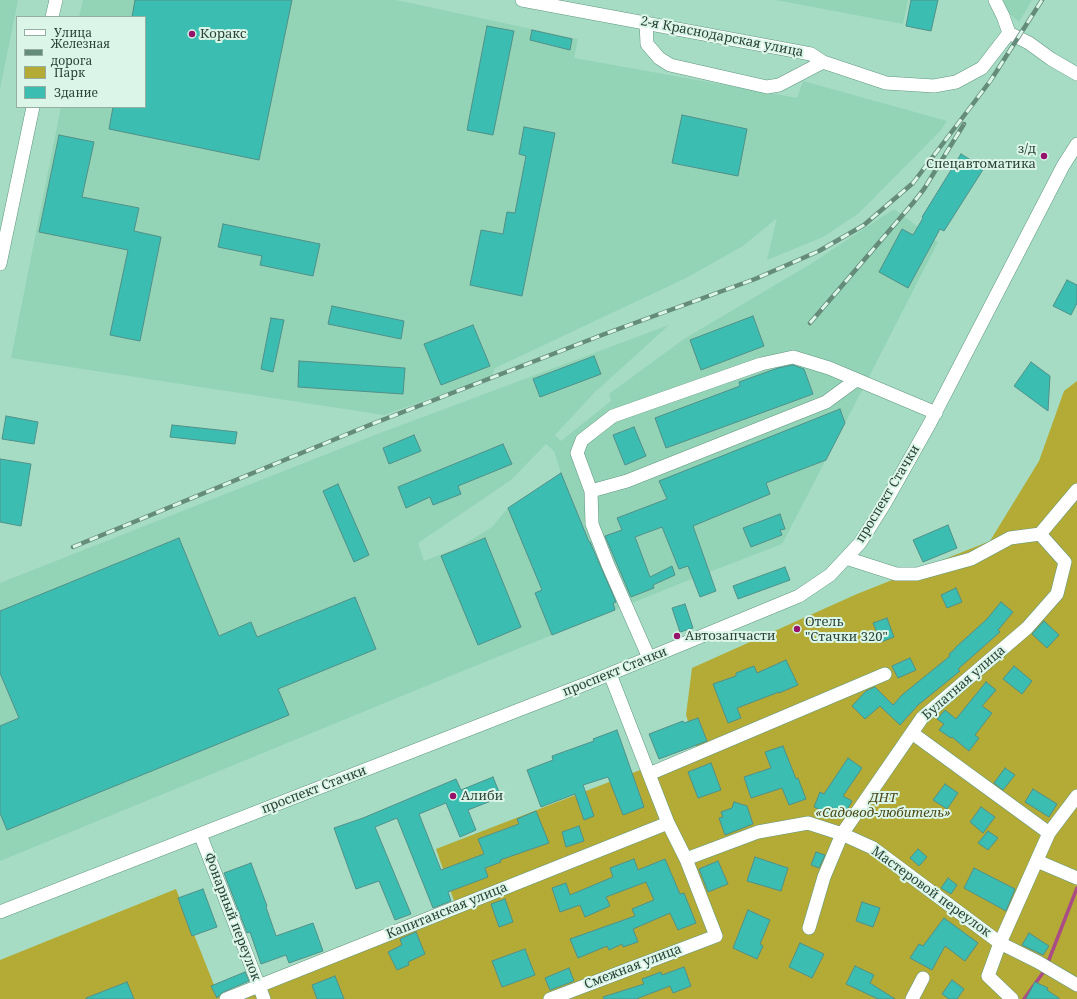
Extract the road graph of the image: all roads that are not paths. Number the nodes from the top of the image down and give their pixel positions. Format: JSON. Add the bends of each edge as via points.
{"nodes":[{"id":1,"x":56,"y":0,"type":"edge"},
{"id":2,"x":522,"y":0,"type":"edge"},
{"id":3,"x":995,"y":0,"type":"edge"},
{"id":4,"x":52,"y":16,"type":"edge"},
{"id":5,"x":646,"y":23,"type":"junction"},
{"id":6,"x":1009,"y":34,"type":"junction"},
{"id":7,"x":823,"y":62,"type":"junction"},
{"id":8,"x":1077,"y":74,"type":"edge"},
{"id":9,"x":33,"y":108,"type":"edge"},
{"id":10,"x":1077,"y":144,"type":"edge"},
{"id":11,"x":0,"y":264,"type":"edge"},
{"id":12,"x":856,"y":380,"type":"junction"},
{"id":13,"x":936,"y":413,"type":"junction"},
{"id":14,"x":1077,"y":490,"type":"edge"},
{"id":15,"x":591,"y":491,"type":"junction"},
{"id":16,"x":1040,"y":534,"type":"junction"},
{"id":17,"x":846,"y":558,"type":"junction"},
{"id":18,"x":649,"y":658,"type":"junction"},
{"id":19,"x":610,"y":674,"type":"junction"},
{"id":20,"x":885,"y":674,"type":"dead end"},
{"id":21,"x":912,"y":732,"type":"junction"},
{"id":22,"x":649,"y":774,"type":"junction"},
{"id":23,"x":1077,"y":796,"type":"edge"},
{"id":24,"x":668,"y":822,"type":"junction"},
{"id":25,"x":1049,"y":833,"type":"junction"},
{"id":26,"x":200,"y":834,"type":"junction"},
{"id":27,"x":842,"y":834,"type":"junction"},
{"id":28,"x":686,"y":858,"type":"junction"},
{"id":29,"x":1037,"y":861,"type":"junction"},
{"id":30,"x":1077,"y":878,"type":"edge"},
{"id":31,"x":0,"y":912,"type":"edge"},
{"id":32,"x":809,"y":928,"type":"dead end"},
{"id":33,"x":1000,"y":943,"type":"junction"},
{"id":34,"x":923,"y":978,"type":"dead end"},
{"id":35,"x":1077,"y":985,"type":"edge"},
{"id":36,"x":258,"y":986,"type":"junction"},
{"id":37,"x":226,"y":999,"type":"edge"},
{"id":38,"x":264,"y":999,"type":"edge"},
{"id":39,"x":550,"y":999,"type":"edge"},
{"id":40,"x":912,"y":999,"type":"edge"},
{"id":41,"x":1012,"y":999,"type":"edge"}],
"edges":[{"from":1,"to":4,"type":"street"},
{"from":2,"to":5,"type":"street","name":"2-я Краснодарская улица"},
{"from":3,"to":6,"type":"street"},
{"from":5,"to":7,"type":"street","name":"2-я Краснодарская улица","via":[[811,54]]},
{"from":5,"to":7,"type":"street","via":[[647,44],[659,58],[670,65],[767,87],[779,85]]},
{"from":6,"to":7,"type":"street","name":"2-я Краснодарская улица","via":[[982,68],[956,82],[934,86],[886,83]]},
{"from":6,"to":8,"type":"street","via":[[1029,43]]},
{"from":9,"to":11,"type":"street"},
{"from":10,"to":13,"type":"street","name":"проспект Стачки","via":[[1063,166]]},
{"from":12,"to":13,"type":"street"},
{"from":12,"to":15,"type":"street","via":[[826,402],[627,481]]},
{"from":12,"to":15,"type":"street","via":[[794,357],[761,364],[613,416],[582,440],[577,453]]},
{"from":13,"to":17,"type":"street","name":"проспект Стачки","via":[[885,503],[860,543]]},
{"from":14,"to":16,"type":"street"},
{"from":15,"to":18,"type":"street","via":[[592,524]]},
{"from":16,"to":17,"type":"street","via":[[1010,538],[971,559],[917,574],[896,574]]},
{"from":16,"to":21,"type":"street","name":"Булатная улица","via":[[1064,562],[1057,594],[1027,628],[922,718]]},
{"from":17,"to":18,"type":"street","name":"проспект Стачки","via":[[830,575],[799,596]]},
{"from":18,"to":19,"type":"street","name":"проспект Стачки"},
{"from":19,"to":22,"type":"street"},
{"from":19,"to":26,"type":"street","name":"проспект Стачки"},
{"from":20,"to":22,"type":"street"},
{"from":21,"to":25,"type":"street"},
{"from":21,"to":27,"type":"street","name":"Булатная улица"},
{"from":22,"to":24,"type":"street"},
{"from":23,"to":25,"type":"street"},
{"from":24,"to":28,"type":"street"},
{"from":24,"to":36,"type":"street","name":"Капитанская улица"},
{"from":25,"to":29,"type":"street"},
{"from":26,"to":31,"type":"street","name":"проспект Стачки"},
{"from":26,"to":36,"type":"street","name":"Фонарный переулок"},
{"from":27,"to":28,"type":"street","name":"Мастеровой переулок","via":[[808,823],[758,832]]},
{"from":27,"to":32,"type":"street","name":"Булатная улица","via":[[824,877]]},
{"from":27,"to":33,"type":"street","name":"Мастеровой переулок","via":[[873,848]]},
{"from":28,"to":39,"type":"street","name":"Смежная улица","via":[[716,936]]},
{"from":29,"to":30,"type":"street"},
{"from":29,"to":33,"type":"street"},
{"from":33,"to":35,"type":"street","name":"Мастеровой переулок"},
{"from":33,"to":41,"type":"street","via":[[988,976]]},
{"from":34,"to":40,"type":"street"},
{"from":36,"to":37,"type":"street","name":"Капитанская улица"},
{"from":36,"to":38,"type":"street","name":"Фонарный переулок"}]}
